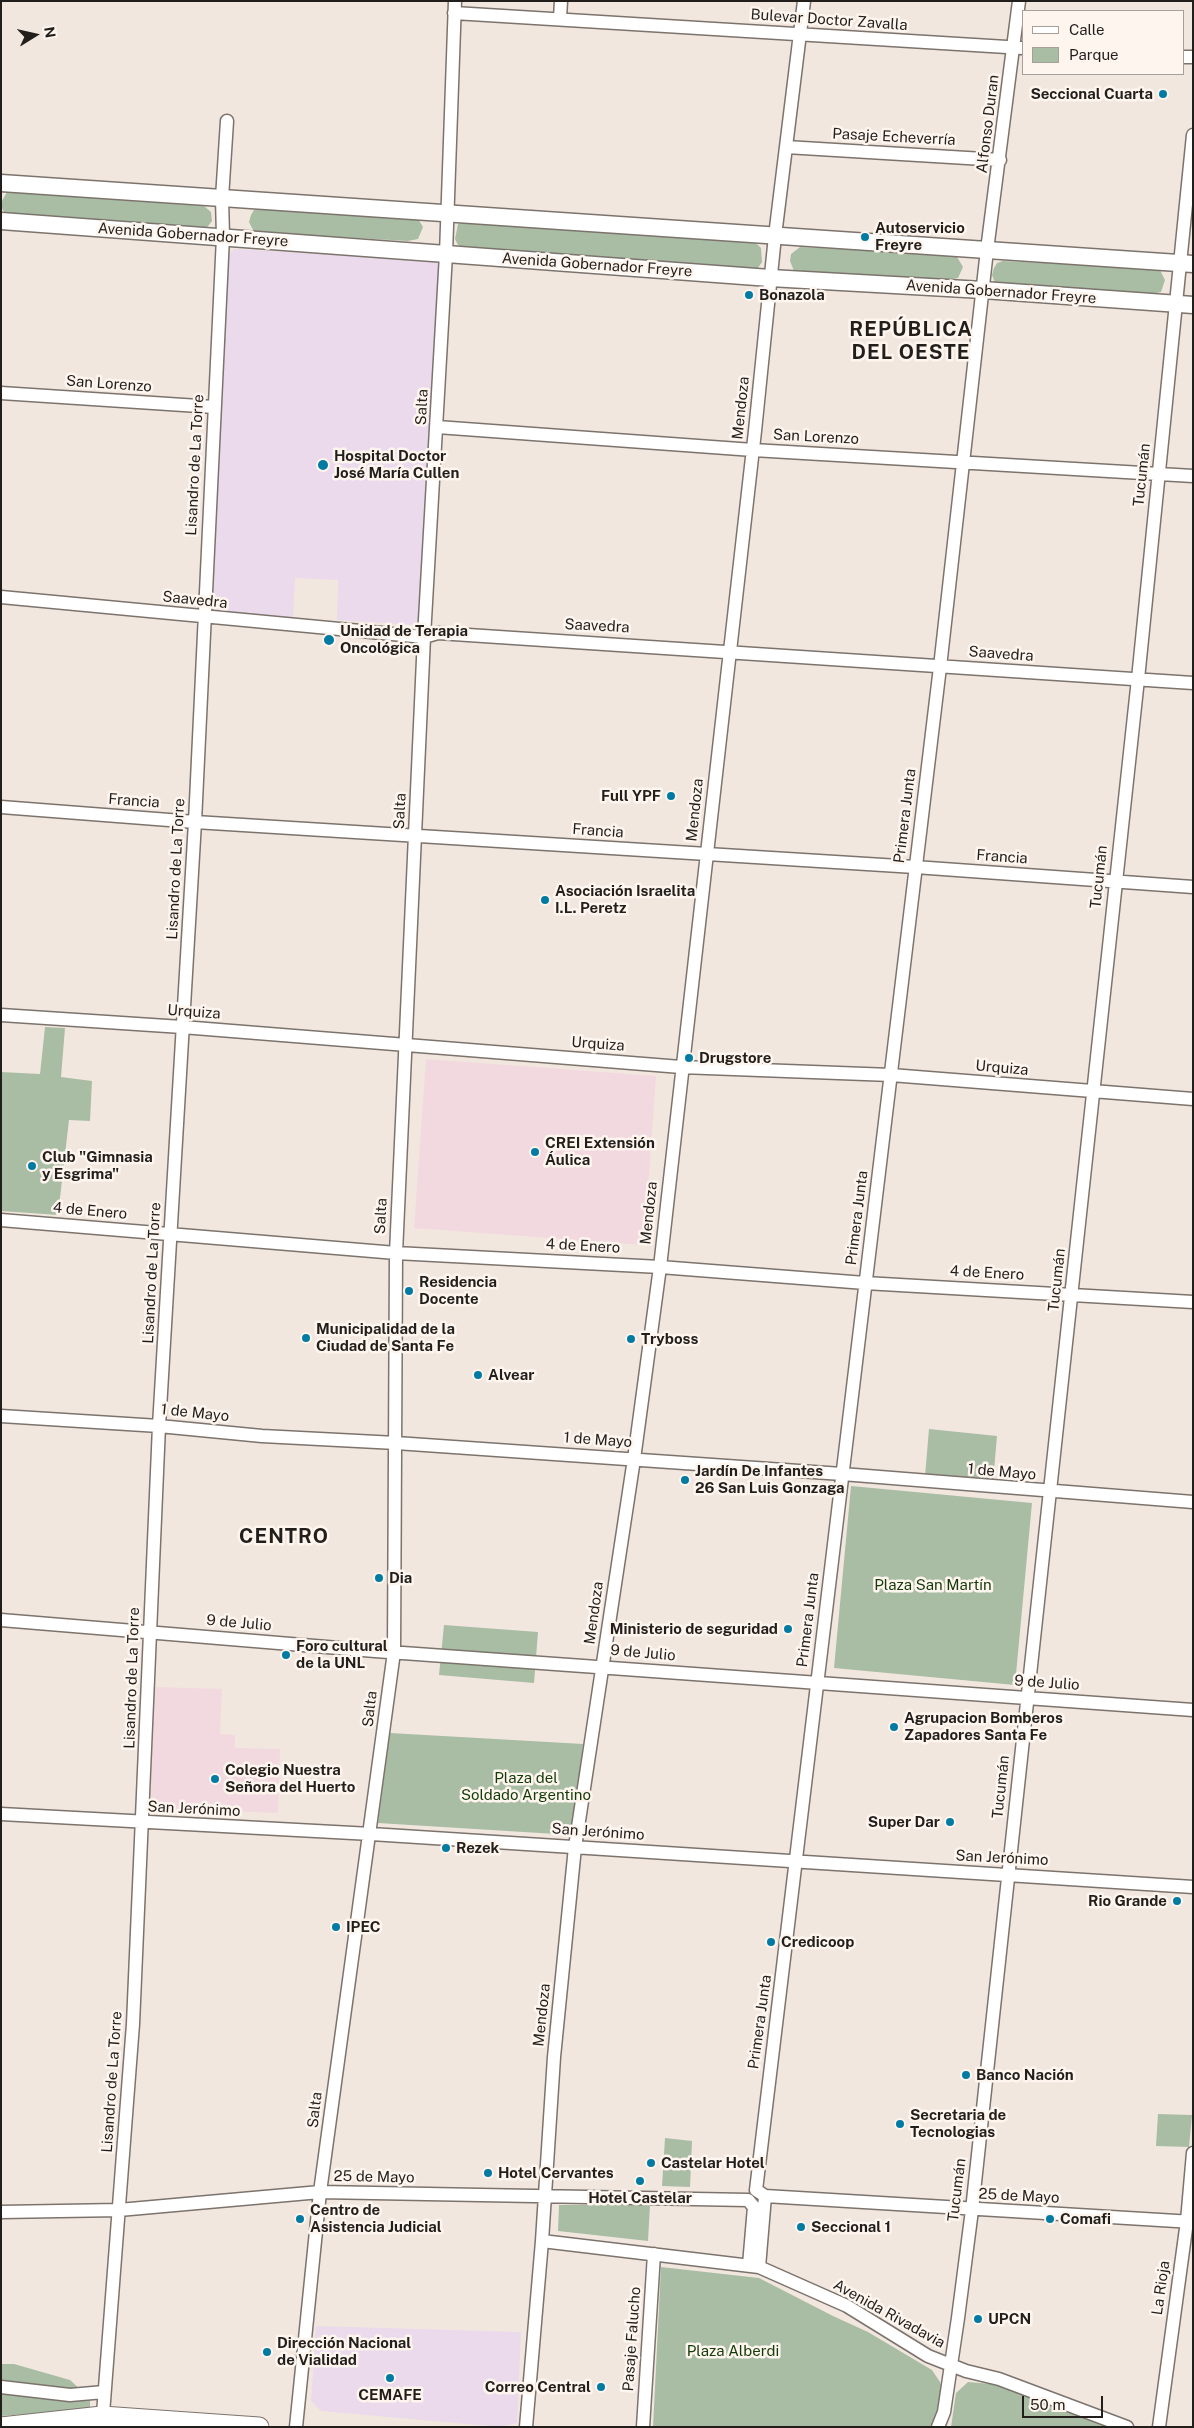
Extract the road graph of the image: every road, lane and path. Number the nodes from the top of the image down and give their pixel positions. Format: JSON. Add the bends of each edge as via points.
{"nodes":[{"id":1,"x":561,"y":1,"type":"edge"},
{"id":2,"x":804,"y":1,"type":"edge"},
{"id":3,"x":1019,"y":1,"type":"edge"},
{"id":4,"x":455,"y":7,"type":"edge"},
{"id":5,"x":560,"y":18,"type":"junction"},
{"id":6,"x":800,"y":35,"type":"junction"},
{"id":7,"x":1018,"y":48,"type":"edge"},
{"id":8,"x":226,"y":121,"type":"dead end"},
{"id":9,"x":1193,"y":135,"type":"edge"},
{"id":10,"x":786,"y":147,"type":"junction"},
{"id":11,"x":1000,"y":160,"type":"junction"},
{"id":12,"x":1,"y":183,"type":"edge"},
{"id":13,"x":222,"y":198,"type":"junction"},
{"id":14,"x":446,"y":213,"type":"junction"},
{"id":15,"x":1,"y":221,"type":"edge"},
{"id":16,"x":775,"y":236,"type":"junction"},
{"id":17,"x":223,"y":237,"type":"junction"},
{"id":18,"x":987,"y":250,"type":"junction"},
{"id":19,"x":446,"y":254,"type":"junction"},
{"id":20,"x":1186,"y":263,"type":"edge"},
{"id":21,"x":770,"y":278,"type":"junction"},
{"id":22,"x":984,"y":290,"type":"junction"},
{"id":23,"x":1176,"y":303,"type":"junction"},
{"id":24,"x":1193,"y":305,"type":"edge"},
{"id":25,"x":1,"y":393,"type":"edge"},
{"id":26,"x":214,"y":407,"type":"junction"},
{"id":27,"x":438,"y":427,"type":"junction"},
{"id":28,"x":753,"y":450,"type":"junction"},
{"id":29,"x":963,"y":462,"type":"junction"},
{"id":30,"x":1158,"y":474,"type":"junction"},
{"id":31,"x":1193,"y":476,"type":"edge"},
{"id":32,"x":1,"y":597,"type":"edge"},
{"id":33,"x":204,"y":617,"type":"junction"},
{"id":34,"x":424,"y":637,"type":"junction"},
{"id":35,"x":730,"y":650,"type":"junction"},
{"id":36,"x":940,"y":667,"type":"junction"},
{"id":37,"x":1138,"y":679,"type":"junction"},
{"id":38,"x":1193,"y":683,"type":"edge"},
{"id":39,"x":1,"y":807,"type":"edge"},
{"id":40,"x":195,"y":822,"type":"junction"},
{"id":41,"x":415,"y":836,"type":"junction"},
{"id":42,"x":706,"y":855,"type":"junction"},
{"id":43,"x":916,"y":867,"type":"junction"},
{"id":44,"x":1115,"y":881,"type":"junction"},
{"id":45,"x":1193,"y":887,"type":"edge"},
{"id":46,"x":1,"y":1015,"type":"edge"},
{"id":47,"x":182,"y":1027,"type":"junction"},
{"id":48,"x":405,"y":1046,"type":"junction"},
{"id":49,"x":681,"y":1067,"type":"junction"},
{"id":50,"x":891,"y":1075,"type":"junction"},
{"id":51,"x":1093,"y":1092,"type":"junction"},
{"id":52,"x":1193,"y":1099,"type":"edge"},
{"id":53,"x":1,"y":1220,"type":"edge"},
{"id":54,"x":171,"y":1234,"type":"junction"},
{"id":55,"x":396,"y":1253,"type":"junction"},
{"id":56,"x":660,"y":1267,"type":"junction"},
{"id":57,"x":865,"y":1283,"type":"junction"},
{"id":58,"x":1072,"y":1294,"type":"junction"},
{"id":59,"x":1193,"y":1302,"type":"edge"},
{"id":60,"x":1,"y":1416,"type":"edge"},
{"id":61,"x":159,"y":1426,"type":"junction"},
{"id":62,"x":396,"y":1443,"type":"junction"},
{"id":63,"x":634,"y":1459,"type":"junction"},
{"id":64,"x":842,"y":1474,"type":"junction"},
{"id":65,"x":1049,"y":1492,"type":"junction"},
{"id":66,"x":1193,"y":1502,"type":"edge"},
{"id":67,"x":1,"y":1620,"type":"edge"},
{"id":68,"x":150,"y":1632,"type":"junction"},
{"id":69,"x":394,"y":1652,"type":"junction"},
{"id":70,"x":603,"y":1666,"type":"junction"},
{"id":71,"x":817,"y":1683,"type":"junction"},
{"id":72,"x":1026,"y":1698,"type":"junction"},
{"id":73,"x":1193,"y":1710,"type":"edge"},
{"id":74,"x":1,"y":1814,"type":"edge"},
{"id":75,"x":143,"y":1823,"type":"junction"},
{"id":76,"x":371,"y":1834,"type":"junction"},
{"id":77,"x":575,"y":1847,"type":"junction"},
{"id":78,"x":798,"y":1863,"type":"junction"},
{"id":79,"x":1008,"y":1874,"type":"junction"},
{"id":80,"x":1193,"y":1887,"type":"edge"},
{"id":81,"x":1193,"y":2153,"type":"edge"},
{"id":82,"x":320,"y":2192,"type":"junction"},
{"id":83,"x":761,"y":2193,"type":"junction"},
{"id":84,"x":545,"y":2197,"type":"junction"},
{"id":85,"x":119,"y":2210,"type":"junction"},
{"id":86,"x":972,"y":2210,"type":"junction"},
{"id":87,"x":1,"y":2212,"type":"edge"},
{"id":88,"x":1190,"y":2222,"type":"edge"},
{"id":89,"x":542,"y":2241,"type":"junction"},
{"id":90,"x":654,"y":2254,"type":"junction"},
{"id":91,"x":754,"y":2266,"type":"junction"},
{"id":92,"x":950,"y":2365,"type":"junction"},
{"id":93,"x":1,"y":2387,"type":"edge"},
{"id":94,"x":104,"y":2392,"type":"junction"},
{"id":95,"x":102,"y":2421,"type":"edge"},
{"id":96,"x":1,"y":2426,"type":"edge"},
{"id":97,"x":259,"y":2427,"type":"edge"},
{"id":98,"x":296,"y":2427,"type":"edge"},
{"id":99,"x":526,"y":2427,"type":"edge"},
{"id":100,"x":644,"y":2427,"type":"edge"},
{"id":101,"x":938,"y":2427,"type":"edge"},
{"id":102,"x":1127,"y":2427,"type":"edge"},
{"id":103,"x":1159,"y":2427,"type":"edge"}],
"edges":[{"from":1,"to":5,"type":"street"},
{"from":2,"to":6,"type":"street","name":"Mendoza"},
{"from":3,"to":7,"type":"street","name":"Alfonso Duran"},
{"from":4,"to":5,"type":"street","name":"Bulevar Doctor Zavalla"},
{"from":4,"to":14,"type":"street","name":"Salta"},
{"from":5,"to":6,"type":"street","name":"Bulevar Doctor Zavalla"},
{"from":6,"to":7,"type":"street","name":"Bulevar Doctor Zavalla"},
{"from":6,"to":10,"type":"street","name":"Mendoza"},
{"from":7,"to":11,"type":"street","name":"Alfonso Duran"},
{"from":8,"to":13,"type":"street","name":"Lisandro de La Torre"},
{"from":9,"to":20,"type":"street","name":"Tucumán"},
{"from":10,"to":11,"type":"street","name":"Pasaje Echeverría"},
{"from":10,"to":16,"type":"street","name":"Mendoza"},
{"from":11,"to":18,"type":"street","name":"Alfonso Duran"},
{"from":12,"to":13,"type":"main road"},
{"from":13,"to":14,"type":"main road"},
{"from":13,"to":17,"type":"street","name":"Lisandro de La Torre"},
{"from":14,"to":16,"type":"main road"},
{"from":14,"to":19,"type":"street","name":"Salta"},
{"from":15,"to":17,"type":"main road","name":"Avenida Gobernador Freyre"},
{"from":16,"to":18,"type":"main road"},
{"from":16,"to":21,"type":"street","name":"Mendoza"},
{"from":17,"to":19,"type":"main road","name":"Avenida Gobernador Freyre"},
{"from":17,"to":26,"type":"street","name":"Lisandro de La Torre"},
{"from":18,"to":20,"type":"main road"},
{"from":18,"to":22,"type":"street","name":"Primera Junta"},
{"from":19,"to":21,"type":"main road","name":"Avenida Gobernador Freyre"},
{"from":19,"to":27,"type":"street","name":"Salta"},
{"from":20,"to":23,"type":"street","name":"Tucumán"},
{"from":21,"to":22,"type":"main road","name":"Avenida Gobernador Freyre"},
{"from":21,"to":28,"type":"street","name":"Mendoza"},
{"from":22,"to":23,"type":"main road","name":"Avenida Gobernador Freyre"},
{"from":22,"to":29,"type":"street","name":"Primera Junta"},
{"from":23,"to":24,"type":"main road","name":"Avenida Gobernador Freyre"},
{"from":23,"to":30,"type":"street","name":"Tucumán"},
{"from":25,"to":26,"type":"street","name":"San Lorenzo"},
{"from":26,"to":33,"type":"street","name":"Lisandro de La Torre"},
{"from":27,"to":28,"type":"street","name":"San Lorenzo"},
{"from":27,"to":34,"type":"street","name":"Salta"},
{"from":28,"to":29,"type":"street","name":"San Lorenzo"},
{"from":28,"to":35,"type":"street","name":"Mendoza"},
{"from":29,"to":30,"type":"street","name":"San Lorenzo"},
{"from":29,"to":36,"type":"street","name":"Primera Junta"},
{"from":30,"to":31,"type":"street","name":"San Lorenzo"},
{"from":30,"to":37,"type":"street","name":"Tucumán"},
{"from":32,"to":33,"type":"street","name":"Saavedra"},
{"from":33,"to":34,"type":"street","name":"Saavedra"},
{"from":33,"to":40,"type":"street","name":"Lisandro de La Torre"},
{"from":34,"to":35,"type":"street","name":"Saavedra","via":[[438,633]]},
{"from":34,"to":41,"type":"street","name":"Salta"},
{"from":35,"to":36,"type":"street","name":"Saavedra"},
{"from":35,"to":42,"type":"street","name":"Mendoza"},
{"from":36,"to":37,"type":"street","name":"Saavedra"},
{"from":36,"to":43,"type":"street","name":"Primera Junta"},
{"from":37,"to":38,"type":"street","name":"Saavedra"},
{"from":37,"to":44,"type":"street","name":"Tucumán"},
{"from":39,"to":40,"type":"street","name":"Francia"},
{"from":40,"to":41,"type":"street","name":"Francia"},
{"from":40,"to":47,"type":"street","name":"Lisandro de La Torre"},
{"from":41,"to":42,"type":"street","name":"Francia"},
{"from":41,"to":48,"type":"street","name":"Salta"},
{"from":42,"to":43,"type":"street","name":"Francia"},
{"from":42,"to":49,"type":"street","name":"Mendoza"},
{"from":43,"to":44,"type":"street","name":"Francia"},
{"from":43,"to":50,"type":"street","name":"Primera Junta"},
{"from":44,"to":45,"type":"street","name":"Francia"},
{"from":44,"to":51,"type":"street","name":"Tucumán"},
{"from":46,"to":47,"type":"street","name":"Urquiza"},
{"from":47,"to":48,"type":"street","name":"Urquiza"},
{"from":47,"to":54,"type":"street","name":"Lisandro de La Torre"},
{"from":48,"to":49,"type":"street","name":"Urquiza"},
{"from":48,"to":55,"type":"street","name":"Salta"},
{"from":49,"to":50,"type":"street","name":"Urquiza"},
{"from":49,"to":56,"type":"street","name":"Mendoza"},
{"from":50,"to":51,"type":"street","name":"Urquiza"},
{"from":50,"to":57,"type":"street","name":"Primera Junta"},
{"from":51,"to":52,"type":"street","name":"Urquiza"},
{"from":51,"to":58,"type":"street","name":"Tucumán"},
{"from":53,"to":54,"type":"street","name":"4 de Enero"},
{"from":54,"to":55,"type":"street","name":"4 de Enero"},
{"from":54,"to":61,"type":"street","name":"Lisandro de La Torre"},
{"from":55,"to":56,"type":"street","name":"4 de Enero"},
{"from":55,"to":62,"type":"street","name":"Salta"},
{"from":56,"to":57,"type":"street","name":"4 de Enero"},
{"from":56,"to":63,"type":"street","name":"Mendoza"},
{"from":57,"to":58,"type":"street","name":"4 de Enero"},
{"from":57,"to":64,"type":"street","name":"Primera Junta"},
{"from":58,"to":59,"type":"street","name":"4 de Enero"},
{"from":58,"to":65,"type":"street","name":"Tucumán"},
{"from":60,"to":61,"type":"street","name":"1 de Mayo"},
{"from":61,"to":62,"type":"street","name":"1 de Mayo","via":[[262,1436]]},
{"from":61,"to":68,"type":"street","name":"Lisandro de La Torre"},
{"from":62,"to":63,"type":"street","name":"1 de Mayo"},
{"from":62,"to":69,"type":"street","name":"Salta"},
{"from":63,"to":64,"type":"street","name":"1 de Mayo"},
{"from":63,"to":70,"type":"street","name":"Mendoza"},
{"from":64,"to":65,"type":"street","name":"1 de Mayo"},
{"from":64,"to":71,"type":"street","name":"Primera Junta"},
{"from":65,"to":66,"type":"street","name":"1 de Mayo"},
{"from":65,"to":72,"type":"street","name":"Tucumán"},
{"from":67,"to":68,"type":"street","name":"9 de Julio"},
{"from":68,"to":69,"type":"street","name":"9 de Julio"},
{"from":68,"to":75,"type":"street","name":"Lisandro de La Torre"},
{"from":69,"to":70,"type":"street","name":"9 de Julio"},
{"from":69,"to":76,"type":"street","name":"Salta"},
{"from":70,"to":71,"type":"street","name":"9 de Julio"},
{"from":70,"to":77,"type":"street","name":"Mendoza"},
{"from":71,"to":72,"type":"street","name":"9 de Julio"},
{"from":71,"to":78,"type":"street","name":"Primera Junta"},
{"from":72,"to":73,"type":"street","name":"9 de Julio"},
{"from":72,"to":79,"type":"street","name":"Tucumán"},
{"from":74,"to":75,"type":"street","name":"San Jerónimo"},
{"from":75,"to":76,"type":"street","name":"San Jerónimo"},
{"from":75,"to":85,"type":"street","name":"Lisandro de La Torre"},
{"from":76,"to":77,"type":"street","name":"San Jerónimo"},
{"from":76,"to":82,"type":"street","name":"Salta"},
{"from":77,"to":78,"type":"street","name":"San Jerónimo"},
{"from":77,"to":84,"type":"street","name":"Mendoza","via":[[554,2057]]},
{"from":78,"to":79,"type":"street","name":"San Jerónimo"},
{"from":78,"to":83,"type":"street","name":"Primera Junta","via":[[768,2084]]},
{"from":79,"to":80,"type":"street","name":"San Jerónimo"},
{"from":79,"to":86,"type":"street","name":"Tucumán"},
{"from":81,"to":88,"type":"street","name":"La Rioja"},
{"from":82,"to":84,"type":"street","name":"25 de Mayo"},
{"from":82,"to":85,"type":"street","name":"25 de Mayo"},
{"from":82,"to":98,"type":"street","name":"Salta"},
{"from":83,"to":86,"type":"street","name":"25 de Mayo"},
{"from":83,"to":91,"type":"street","name":"Primera Junta"},
{"from":84,"to":89,"type":"street","name":"Mendoza"},
{"from":84,"to":91,"type":"street","name":"25 de Mayo","via":[[748,2200],[754,2207]]},
{"from":85,"to":87,"type":"street","name":"25 de Mayo"},
{"from":85,"to":94,"type":"street","name":"Lisandro de La Torre"},
{"from":86,"to":88,"type":"street","name":"25 de Mayo"},
{"from":86,"to":92,"type":"street","name":"Tucumán"},
{"from":88,"to":103,"type":"street","name":"La Rioja"},
{"from":89,"to":90,"type":"street","name":"Avenida Rivadavia"},
{"from":89,"to":99,"type":"street","name":"Mendoza"},
{"from":90,"to":91,"type":"street","name":"Avenida Rivadavia"},
{"from":90,"to":100,"type":"street","name":"Pasaje Falucho"},
{"from":91,"to":92,"type":"street","name":"Avenida Rivadavia","via":[[847,2306],[928,2356]]},
{"from":92,"to":101,"type":"street","name":"Tucumán","via":[[944,2412]]},
{"from":92,"to":102,"type":"street","name":"Avenida Rivadavia","via":[[999,2379]]},
{"from":93,"to":94,"type":"street","via":[[70,2395]]},
{"from":94,"to":95,"type":"street","name":"Lisandro de La Torre"},
{"from":95,"to":96,"type":"highway"},
{"from":95,"to":97,"type":"highway"}]}
